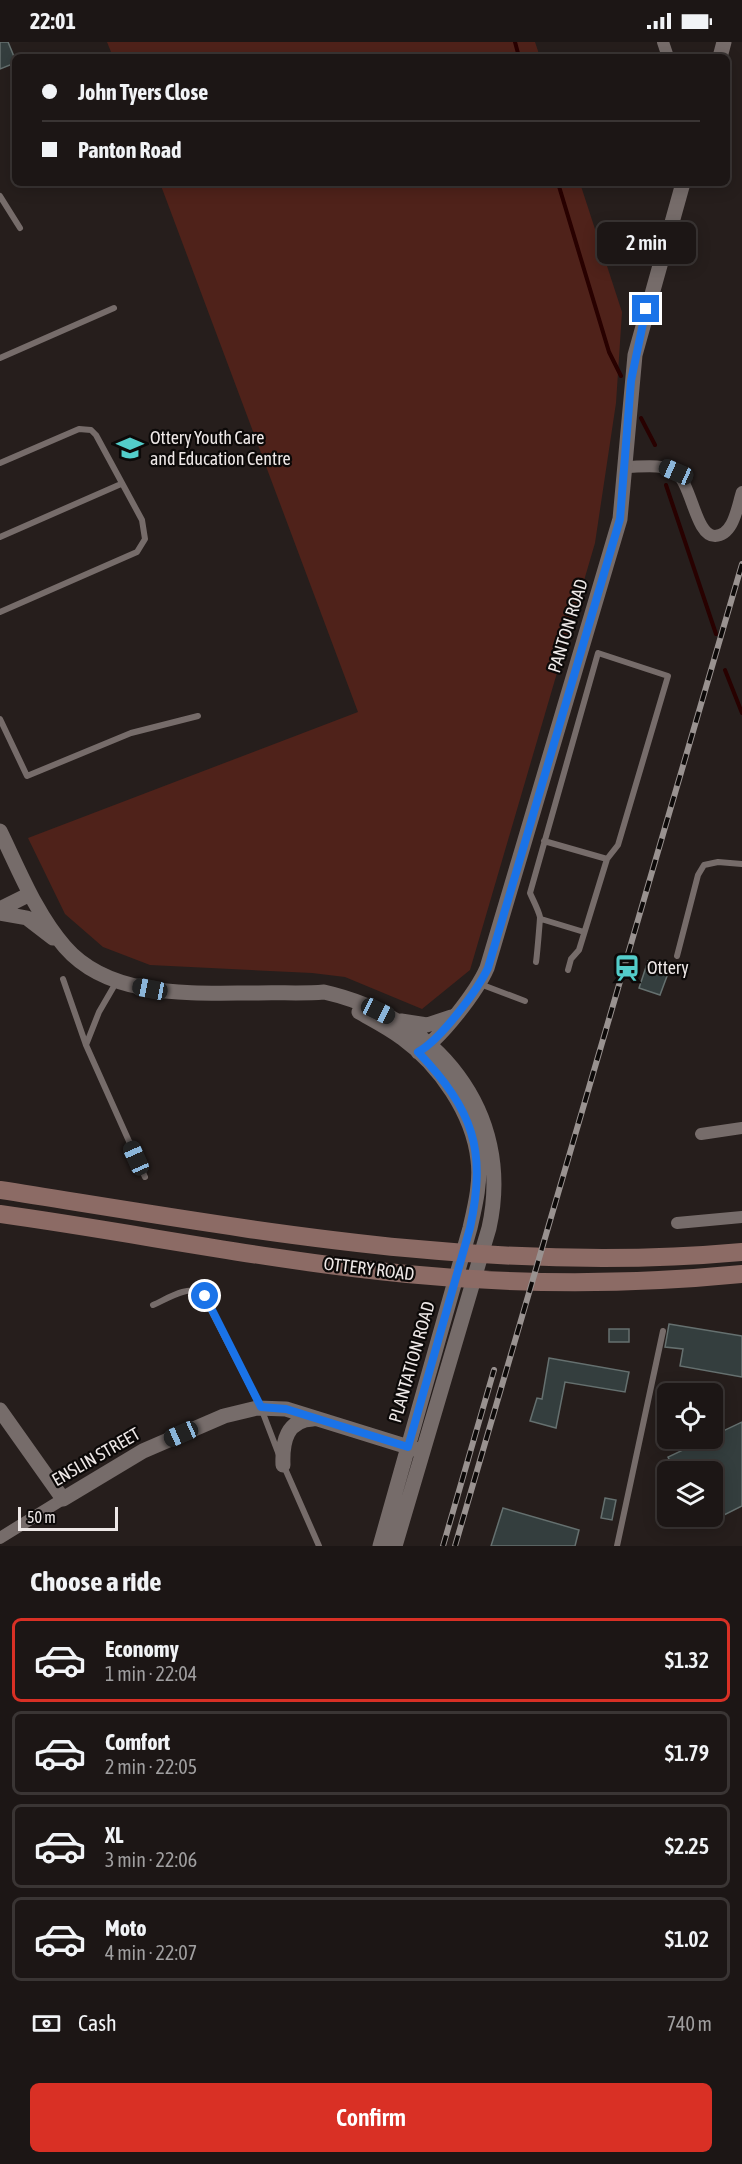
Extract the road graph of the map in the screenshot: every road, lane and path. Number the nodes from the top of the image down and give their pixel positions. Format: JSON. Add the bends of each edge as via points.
{"nodes":[{"id":1,"x":682,"y":186,"type":"edge"},
{"id":2,"x":0,"y":196,"type":"edge"},
{"id":3,"x":20,"y":228,"type":"dead end"},
{"id":4,"x":114,"y":308,"type":"dead end"},
{"id":5,"x":0,"y":358,"type":"edge"},
{"id":6,"x":0,"y":463,"type":"edge"},
{"id":7,"x":626,"y":467,"type":"junction"},
{"id":8,"x":121,"y":484,"type":"junction"},
{"id":9,"x":742,"y":492,"type":"edge"},
{"id":10,"x":0,"y":537,"type":"edge"},
{"id":11,"x":0,"y":612,"type":"edge"},
{"id":12,"x":198,"y":716,"type":"dead end"},
{"id":13,"x":0,"y":719,"type":"edge"},
{"id":14,"x":0,"y":831,"type":"edge"},
{"id":15,"x":544,"y":841,"type":"junction"},
{"id":16,"x":607,"y":859,"type":"junction"},
{"id":17,"x":742,"y":864,"type":"edge"},
{"id":18,"x":30,"y":894,"type":"junction"},
{"id":19,"x":0,"y":911,"type":"edge"},
{"id":20,"x":540,"y":919,"type":"junction"},
{"id":21,"x":584,"y":932,"type":"junction"},
{"id":22,"x":65,"y":947,"type":"junction"},
{"id":23,"x":677,"y":956,"type":"dead end"},
{"id":24,"x":536,"y":962,"type":"dead end"},
{"id":25,"x":568,"y":970,"type":"dead end"},
{"id":26,"x":63,"y":979,"type":"dead end"},
{"id":27,"x":118,"y":981,"type":"junction"},
{"id":28,"x":480,"y":984,"type":"junction"},
{"id":29,"x":298,"y":994,"type":"junction"},
{"id":30,"x":525,"y":1001,"type":"dead end"},
{"id":31,"x":453,"y":1017,"type":"junction"},
{"id":32,"x":393,"y":1018,"type":"junction"},
{"id":33,"x":86,"y":1045,"type":"junction"},
{"id":34,"x":424,"y":1049,"type":"junction"},
{"id":35,"x":742,"y":1128,"type":"edge"},
{"id":36,"x":701,"y":1134,"type":"dead end"},
{"id":37,"x":145,"y":1177,"type":"dead end"},
{"id":38,"x":0,"y":1190,"type":"edge"},
{"id":39,"x":0,"y":1214,"type":"edge"},
{"id":40,"x":742,"y":1217,"type":"edge"},
{"id":41,"x":677,"y":1223,"type":"dead end"},
{"id":42,"x":742,"y":1252,"type":"edge"},
{"id":43,"x":742,"y":1274,"type":"edge"},
{"id":44,"x":153,"y":1305,"type":"dead end"},
{"id":45,"x":663,"y":1331,"type":"dead end"},
{"id":46,"x":261,"y":1407,"type":"junction"},
{"id":47,"x":0,"y":1410,"type":"edge"},
{"id":48,"x":316,"y":1418,"type":"junction"},
{"id":49,"x":408,"y":1447,"type":"junction"},
{"id":50,"x":424,"y":1452,"type":"junction"},
{"id":51,"x":283,"y":1465,"type":"junction"},
{"id":52,"x":63,"y":1499,"type":"junction"},
{"id":53,"x":0,"y":1538,"type":"edge"},
{"id":54,"x":318,"y":1546,"type":"edge"},
{"id":55,"x":380,"y":1546,"type":"edge"},
{"id":56,"x":395,"y":1546,"type":"edge"},
{"id":57,"x":617,"y":1546,"type":"edge"}],
"edges":[{"from":1,"to":7,"type":"street","name":"PANTON ROAD","via":[[635,355]]},
{"from":2,"to":3,"type":"lane"},
{"from":4,"to":5,"type":"lane"},
{"from":6,"to":8,"type":"lane","via":[[86,429],[96,435]]},
{"from":7,"to":9,"type":"street","via":[[663,467],[676,472],[684,481],[702,529],[710,535],[724,533],[732,523]]},
{"from":7,"to":28,"type":"street","name":"PANTON ROAD","via":[[617,531],[488,968]]},
{"from":8,"to":10,"type":"lane"},
{"from":8,"to":11,"type":"lane","via":[[144,528],[146,539],[137,552]]},
{"from":12,"to":13,"type":"lane","via":[[131,733],[27,776]]},
{"from":14,"to":18,"type":"street","name":"PLANTATION ROAD"},
{"from":15,"to":16,"type":"lane"},
{"from":15,"to":16,"type":"lane","via":[[597,653],[668,676],[618,845]]},
{"from":15,"to":20,"type":"lane","via":[[530,893]]},
{"from":16,"to":21,"type":"lane"},
{"from":17,"to":23,"type":"lane","via":[[704,865]]},
{"from":18,"to":19,"type":"street"},
{"from":18,"to":22,"type":"street","name":"PLANTATION ROAD"},
{"from":19,"to":22,"type":"street","via":[[27,918]]},
{"from":20,"to":21,"type":"lane"},
{"from":20,"to":24,"type":"lane"},
{"from":21,"to":25,"type":"lane"},
{"from":22,"to":27,"type":"street","name":"PLANTATION ROAD","via":[[90,967]]},
{"from":26,"to":33,"type":"lane"},
{"from":27,"to":29,"type":"street","name":"PLANTATION ROAD","via":[[164,991]]},
{"from":27,"to":33,"type":"lane","via":[[99,1012]]},
{"from":28,"to":30,"type":"lane"},
{"from":28,"to":31,"type":"street","name":"PANTON ROAD"},
{"from":29,"to":32,"type":"street","name":"PLANTATION ROAD","via":[[324,992]]},
{"from":29,"to":34,"type":"street","name":"PLANTATION ROAD","via":[[355,1010]]},
{"from":31,"to":32,"type":"street","via":[[427,1025]]},
{"from":31,"to":34,"type":"street","name":"PANTON ROAD"},
{"from":32,"to":34,"type":"street","name":"PLANTATION ROAD"},
{"from":33,"to":37,"type":"lane"},
{"from":34,"to":49,"type":"street","name":"PLANTATION ROAD","via":[[465,1116],[478,1161],[470,1228]]},
{"from":34,"to":50,"type":"street","name":"PLANTATION ROAD","via":[[454,1069],[472,1096],[491,1146],[496,1180],[489,1228]]},
{"from":35,"to":36,"type":"street"},
{"from":38,"to":42,"type":"main road","name":"OTTERY ROAD","via":[[328,1241],[453,1253],[634,1258]]},
{"from":39,"to":43,"type":"main road","name":"OTTERY ROAD","via":[[301,1261],[446,1277],[565,1282],[677,1280]]},
{"from":40,"to":41,"type":"street"},
{"from":44,"to":46,"type":"lane","via":[[185,1291],[202,1293]]},
{"from":45,"to":57,"type":"lane"},
{"from":46,"to":48,"type":"street","name":"ENSLIN STREET"},
{"from":46,"to":51,"type":"lane"},
{"from":46,"to":52,"type":"street","name":"ENSLIN STREET","via":[[224,1416],[143,1451]]},
{"from":47,"to":52,"type":"street"},
{"from":48,"to":49,"type":"street","name":"ENSLIN STREET"},
{"from":48,"to":51,"type":"street","via":[[299,1420],[290,1427]]},
{"from":49,"to":50,"type":"street","name":"ENSLIN STREET"},
{"from":49,"to":55,"type":"street","name":"PLANTATION ROAD"},
{"from":50,"to":56,"type":"street","name":"PLANTATION ROAD"},
{"from":51,"to":54,"type":"lane"},
{"from":52,"to":53,"type":"street","name":"ENSLIN STREET"}]}
